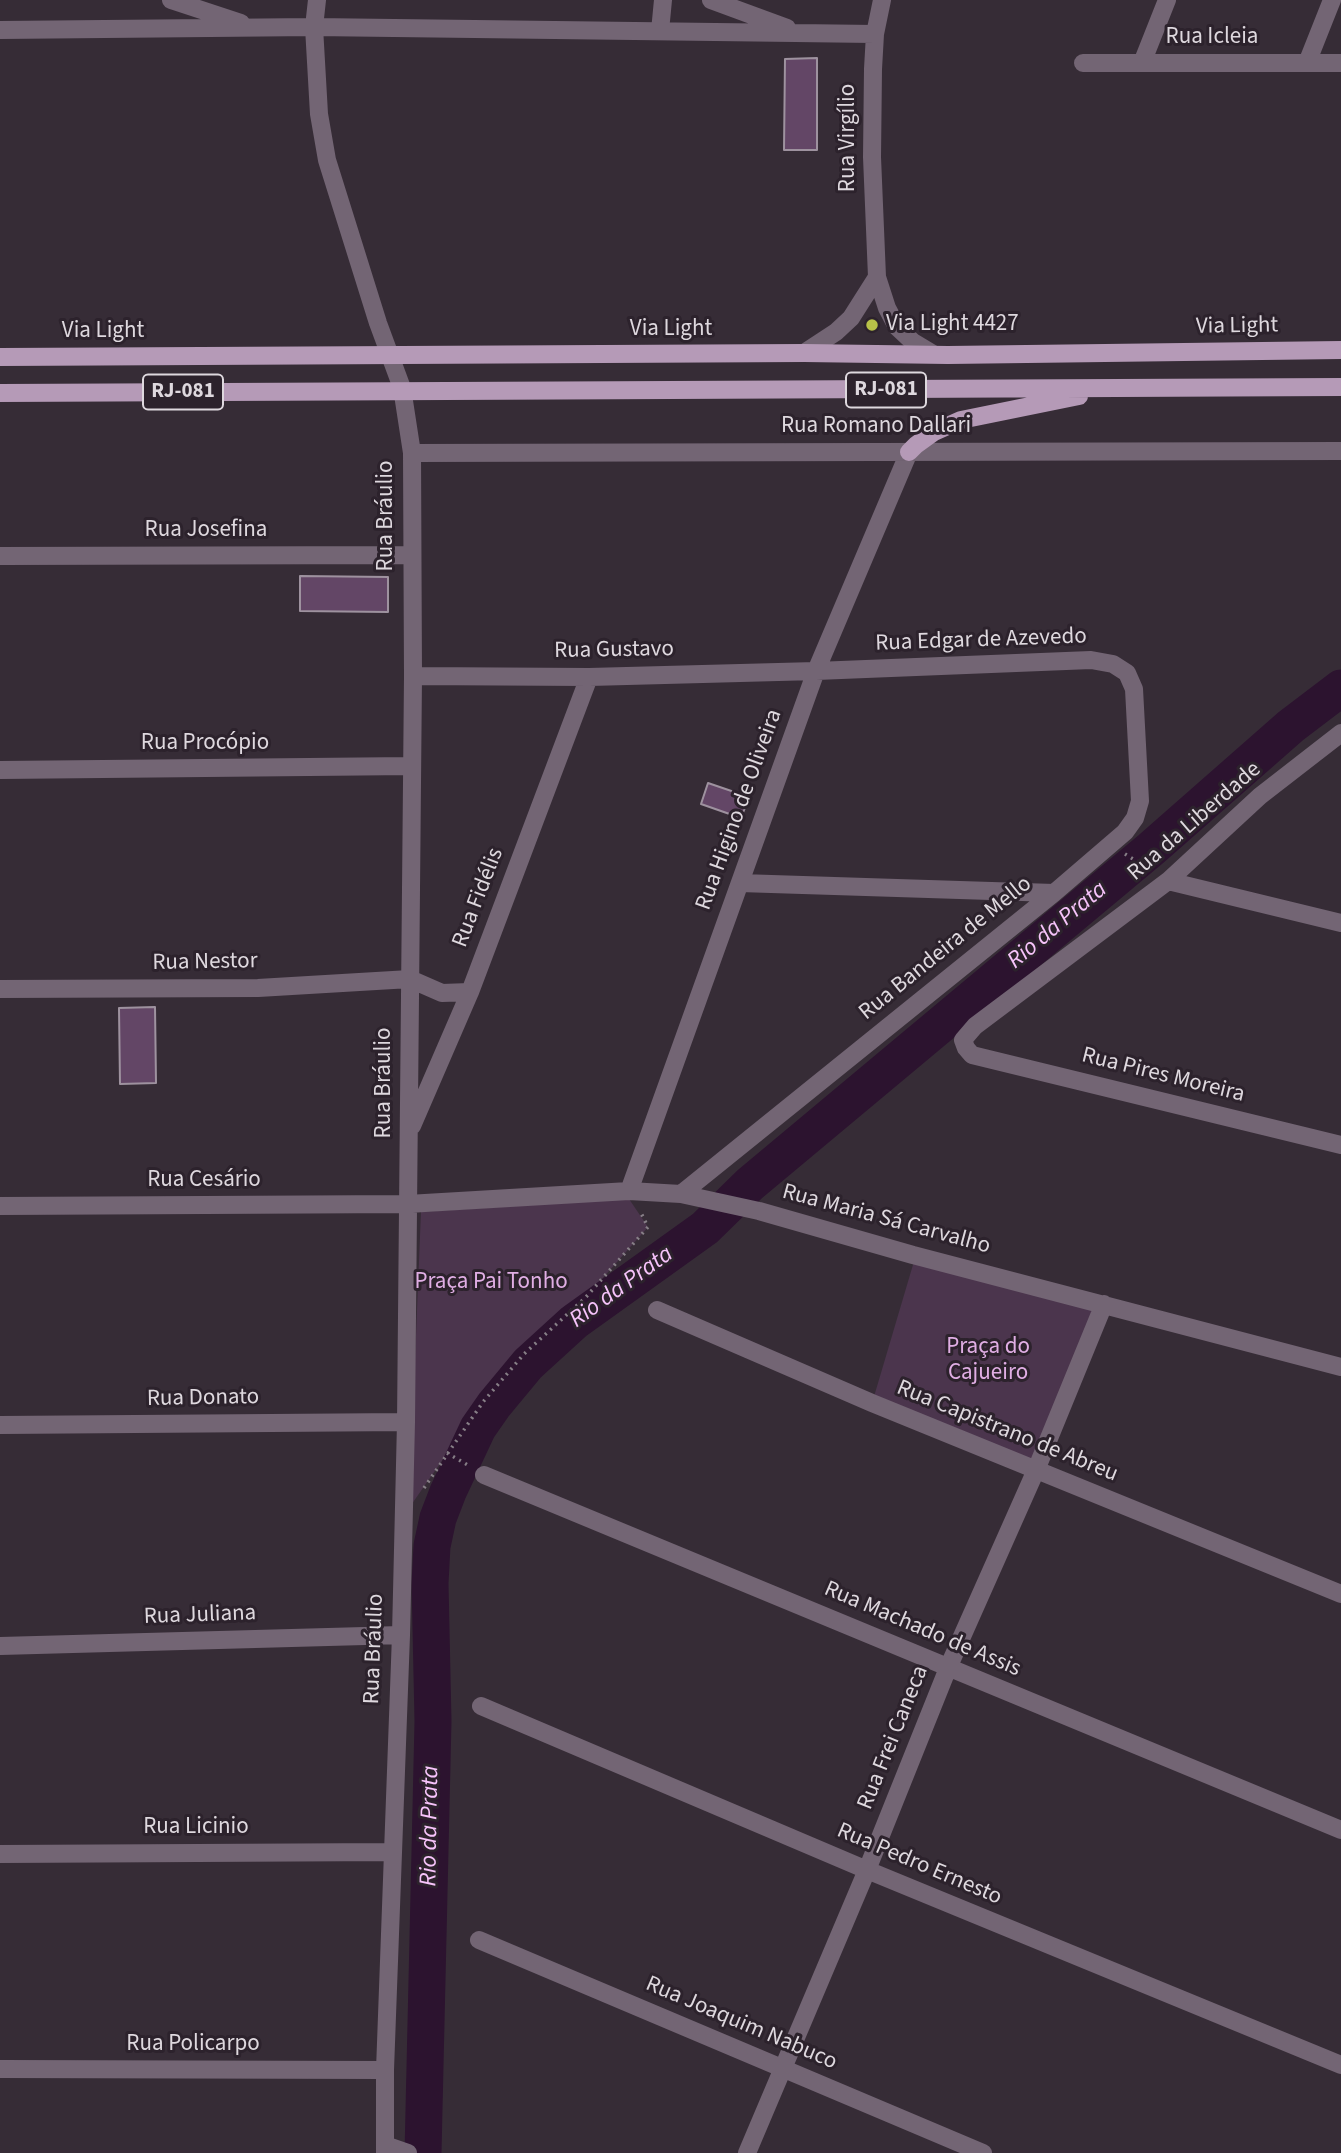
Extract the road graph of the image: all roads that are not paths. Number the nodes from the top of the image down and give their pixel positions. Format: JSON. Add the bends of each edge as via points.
{"nodes":[{"id":1,"x":171,"y":0,"type":"edge"},
{"id":2,"x":317,"y":0,"type":"edge"},
{"id":3,"x":663,"y":0,"type":"edge"},
{"id":4,"x":711,"y":0,"type":"edge"},
{"id":5,"x":882,"y":0,"type":"edge"},
{"id":6,"x":1167,"y":0,"type":"edge"},
{"id":7,"x":1332,"y":0,"type":"edge"},
{"id":8,"x":256,"y":27,"type":"junction"},
{"id":9,"x":314,"y":27,"type":"junction"},
{"id":10,"x":0,"y":30,"type":"edge"},
{"id":11,"x":660,"y":31,"type":"junction"},
{"id":12,"x":802,"y":33,"type":"junction"},
{"id":13,"x":876,"y":34,"type":"junction"},
{"id":14,"x":1083,"y":63,"type":"dead end"},
{"id":15,"x":1142,"y":63,"type":"junction"},
{"id":16,"x":1307,"y":63,"type":"junction"},
{"id":17,"x":1341,"y":63,"type":"edge"},
{"id":18,"x":877,"y":277,"type":"junction"},
{"id":19,"x":1341,"y":350,"type":"edge"},
{"id":20,"x":804,"y":353,"type":"junction"},
{"id":21,"x":933,"y":354,"type":"junction"},
{"id":22,"x":0,"y":357,"type":"edge"},
{"id":23,"x":1341,"y":387,"type":"edge"},
{"id":24,"x":1118,"y":388,"type":"junction"},
{"id":25,"x":0,"y":393,"type":"edge"},
{"id":26,"x":1341,"y":451,"type":"edge"},
{"id":27,"x":909,"y":452,"type":"junction"},
{"id":28,"x":412,"y":453,"type":"junction"},
{"id":29,"x":412,"y":555,"type":"junction"},
{"id":30,"x":0,"y":556,"type":"edge"},
{"id":31,"x":816,"y":671,"type":"junction"},
{"id":32,"x":412,"y":676,"type":"junction"},
{"id":33,"x":589,"y":677,"type":"junction"},
{"id":34,"x":1135,"y":689,"type":"joint"},
{"id":35,"x":1341,"y":733,"type":"edge"},
{"id":36,"x":411,"y":766,"type":"junction"},
{"id":37,"x":0,"y":770,"type":"edge"},
{"id":38,"x":1163,"y":878,"type":"junction"},
{"id":39,"x":740,"y":883,"type":"junction"},
{"id":40,"x":1054,"y":893,"type":"junction"},
{"id":41,"x":1341,"y":923,"type":"edge"},
{"id":42,"x":410,"y":979,"type":"junction"},
{"id":43,"x":0,"y":989,"type":"edge"},
{"id":44,"x":470,"y":992,"type":"junction"},
{"id":45,"x":972,"y":1055,"type":"joint"},
{"id":46,"x":409,"y":1133,"type":"junction"},
{"id":47,"x":1341,"y":1145,"type":"edge"},
{"id":48,"x":629,"y":1191,"type":"junction"},
{"id":49,"x":681,"y":1194,"type":"junction"},
{"id":50,"x":408,"y":1204,"type":"junction"},
{"id":51,"x":0,"y":1206,"type":"edge"},
{"id":52,"x":1104,"y":1304,"type":"junction"},
{"id":53,"x":657,"y":1310,"type":"dead end"},
{"id":54,"x":1341,"y":1367,"type":"edge"},
{"id":55,"x":406,"y":1422,"type":"junction"},
{"id":56,"x":0,"y":1425,"type":"edge"},
{"id":57,"x":1036,"y":1470,"type":"junction"},
{"id":58,"x":482,"y":1474,"type":"road end"},
{"id":59,"x":1341,"y":1594,"type":"edge"},
{"id":60,"x":401,"y":1635,"type":"junction"},
{"id":61,"x":0,"y":1646,"type":"edge"},
{"id":62,"x":948,"y":1668,"type":"junction"},
{"id":63,"x":481,"y":1706,"type":"dead end"},
{"id":64,"x":1341,"y":1830,"type":"edge"},
{"id":65,"x":393,"y":1852,"type":"junction"},
{"id":66,"x":0,"y":1854,"type":"edge"},
{"id":67,"x":867,"y":1870,"type":"junction"},
{"id":68,"x":479,"y":1940,"type":"dead end"},
{"id":69,"x":1341,"y":2065,"type":"edge"},
{"id":70,"x":781,"y":2067,"type":"junction"},
{"id":71,"x":0,"y":2069,"type":"edge"},
{"id":72,"x":385,"y":2070,"type":"junction"},
{"id":73,"x":385,"y":2149,"type":"edge"},
{"id":74,"x":408,"y":2153,"type":"edge"},
{"id":75,"x":747,"y":2153,"type":"edge"},
{"id":76,"x":983,"y":2153,"type":"edge"}],
"edges":[{"from":1,"to":8,"type":"street"},
{"from":2,"to":9,"type":"street","name":"Rua Bráulio"},
{"from":3,"to":11,"type":"street"},
{"from":4,"to":12,"type":"street"},
{"from":5,"to":13,"type":"street","name":"Rua Virgílio"},
{"from":6,"to":15,"type":"street"},
{"from":7,"to":16,"type":"street"},
{"from":8,"to":9,"type":"street"},
{"from":8,"to":10,"type":"street"},
{"from":9,"to":11,"type":"street"},
{"from":9,"to":28,"type":"street","name":"Rua Bráulio","via":[[327,160],[402,388]]},
{"from":11,"to":12,"type":"street"},
{"from":12,"to":13,"type":"street"},
{"from":13,"to":18,"type":"street","name":"Rua Virgílio","via":[[872,157]]},
{"from":14,"to":15,"type":"street","name":"Rua Icleia"},
{"from":15,"to":16,"type":"street","name":"Rua Icleia"},
{"from":16,"to":17,"type":"street","name":"Rua Icleia"},
{"from":18,"to":20,"type":"street","via":[[851,318]]},
{"from":18,"to":21,"type":"street","name":"Rua Virgílio","via":[[897,327]]},
{"from":19,"to":21,"type":"main road","name":"Via Light","number":"RJ-081"},
{"from":20,"to":21,"type":"main road","name":"Via Light","number":"RJ-081"},
{"from":20,"to":22,"type":"main road","name":"Via Light","number":"RJ-081"},
{"from":23,"to":24,"type":"main road","number":"RJ-081"},
{"from":24,"to":25,"type":"main road","number":"RJ-081"},
{"from":24,"to":27,"type":"main road","via":[[961,420],[934,432]]},
{"from":26,"to":27,"type":"street","name":"Rua Romano Dallari"},
{"from":27,"to":28,"type":"street","name":"Rua Romano Dallari"},
{"from":27,"to":31,"type":"street","name":"Rua Higino de Oliveira"},
{"from":28,"to":29,"type":"street","name":"Rua Bráulio"},
{"from":29,"to":30,"type":"street","name":"Rua Josefina"},
{"from":29,"to":32,"type":"street","name":"Rua Bráulio"},
{"from":31,"to":33,"type":"street","name":"Rua Gustavo"},
{"from":31,"to":34,"type":"street","name":"Rua Edgar de Azevedo","via":[[1091,660],[1113,664],[1127,673]]},
{"from":31,"to":39,"type":"street","name":"Rua Higino de Oliveira"},
{"from":32,"to":33,"type":"street","name":"Rua Gustavo"},
{"from":32,"to":36,"type":"street","name":"Rua Bráulio"},
{"from":33,"to":44,"type":"street","name":"Rua Fidélis"},
{"from":34,"to":40,"type":"street","name":"Rua Bandeira de Mello","via":[[1140,801],[1135,818],[1111,846]]},
{"from":35,"to":38,"type":"street","name":"Rua da Liberdade"},
{"from":36,"to":37,"type":"street","name":"Rua Procópio"},
{"from":36,"to":42,"type":"street","name":"Rua Bráulio"},
{"from":38,"to":41,"type":"street"},
{"from":38,"to":45,"type":"street","name":"Rua da Liberdade","via":[[975,1026],[963,1040]]},
{"from":39,"to":40,"type":"street"},
{"from":39,"to":48,"type":"street","name":"Rua Higino de Oliveira"},
{"from":40,"to":49,"type":"street","name":"Rua Bandeira de Mello"},
{"from":42,"to":43,"type":"street","name":"Rua Nestor","via":[[258,988]]},
{"from":42,"to":44,"type":"street","via":[[442,993]]},
{"from":42,"to":46,"type":"street","name":"Rua Bráulio"},
{"from":44,"to":46,"type":"street","name":"Rua Fidélis"},
{"from":45,"to":47,"type":"street","name":"Rua Pires Moreira"},
{"from":46,"to":50,"type":"street","name":"Rua Bráulio"},
{"from":48,"to":49,"type":"street","name":"Rua Maria Sá Carvalho"},
{"from":48,"to":50,"type":"street","name":"Rua Maria Sá Carvalho"},
{"from":49,"to":52,"type":"street","name":"Rua Maria Sá Carvalho"},
{"from":50,"to":51,"type":"street","name":"Rua Cesário"},
{"from":50,"to":55,"type":"street","name":"Rua Bráulio"},
{"from":52,"to":54,"type":"street","name":"Rua Maria Sá Carvalho"},
{"from":52,"to":57,"type":"street","name":"Rua Frei Caneca"},
{"from":53,"to":57,"type":"street","name":"Rua Capistrano de Abreu"},
{"from":55,"to":56,"type":"street","name":"Rua Donato"},
{"from":55,"to":60,"type":"street","name":"Rua Bráulio"},
{"from":57,"to":59,"type":"street","name":"Rua Capistrano de Abreu"},
{"from":57,"to":62,"type":"street","name":"Rua Frei Caneca"},
{"from":58,"to":62,"type":"street","name":"Rua Machado de Assis"},
{"from":60,"to":61,"type":"street","name":"Rua Juliana"},
{"from":60,"to":65,"type":"street","name":"Rua Bráulio"},
{"from":62,"to":64,"type":"street","name":"Rua Machado de Assis"},
{"from":62,"to":67,"type":"street","name":"Rua Frei Caneca"},
{"from":63,"to":67,"type":"street","name":"Rua Pedro Ernesto"},
{"from":65,"to":66,"type":"street","name":"Rua Licinio"},
{"from":65,"to":72,"type":"street","name":"Rua Bráulio"},
{"from":67,"to":69,"type":"street","name":"Rua Pedro Ernesto"},
{"from":67,"to":70,"type":"street","name":"Rua Frei Caneca"},
{"from":68,"to":70,"type":"street","name":"Rua Joaquim Nabuco"},
{"from":70,"to":75,"type":"street","name":"Rua Frei Caneca"},
{"from":70,"to":76,"type":"street","name":"Rua Joaquim Nabuco"},
{"from":71,"to":72,"type":"street","name":"Rua Policarpo"},
{"from":72,"to":73,"type":"street","name":"Rua Bráulio"},
{"from":73,"to":74,"type":"street"}]}
